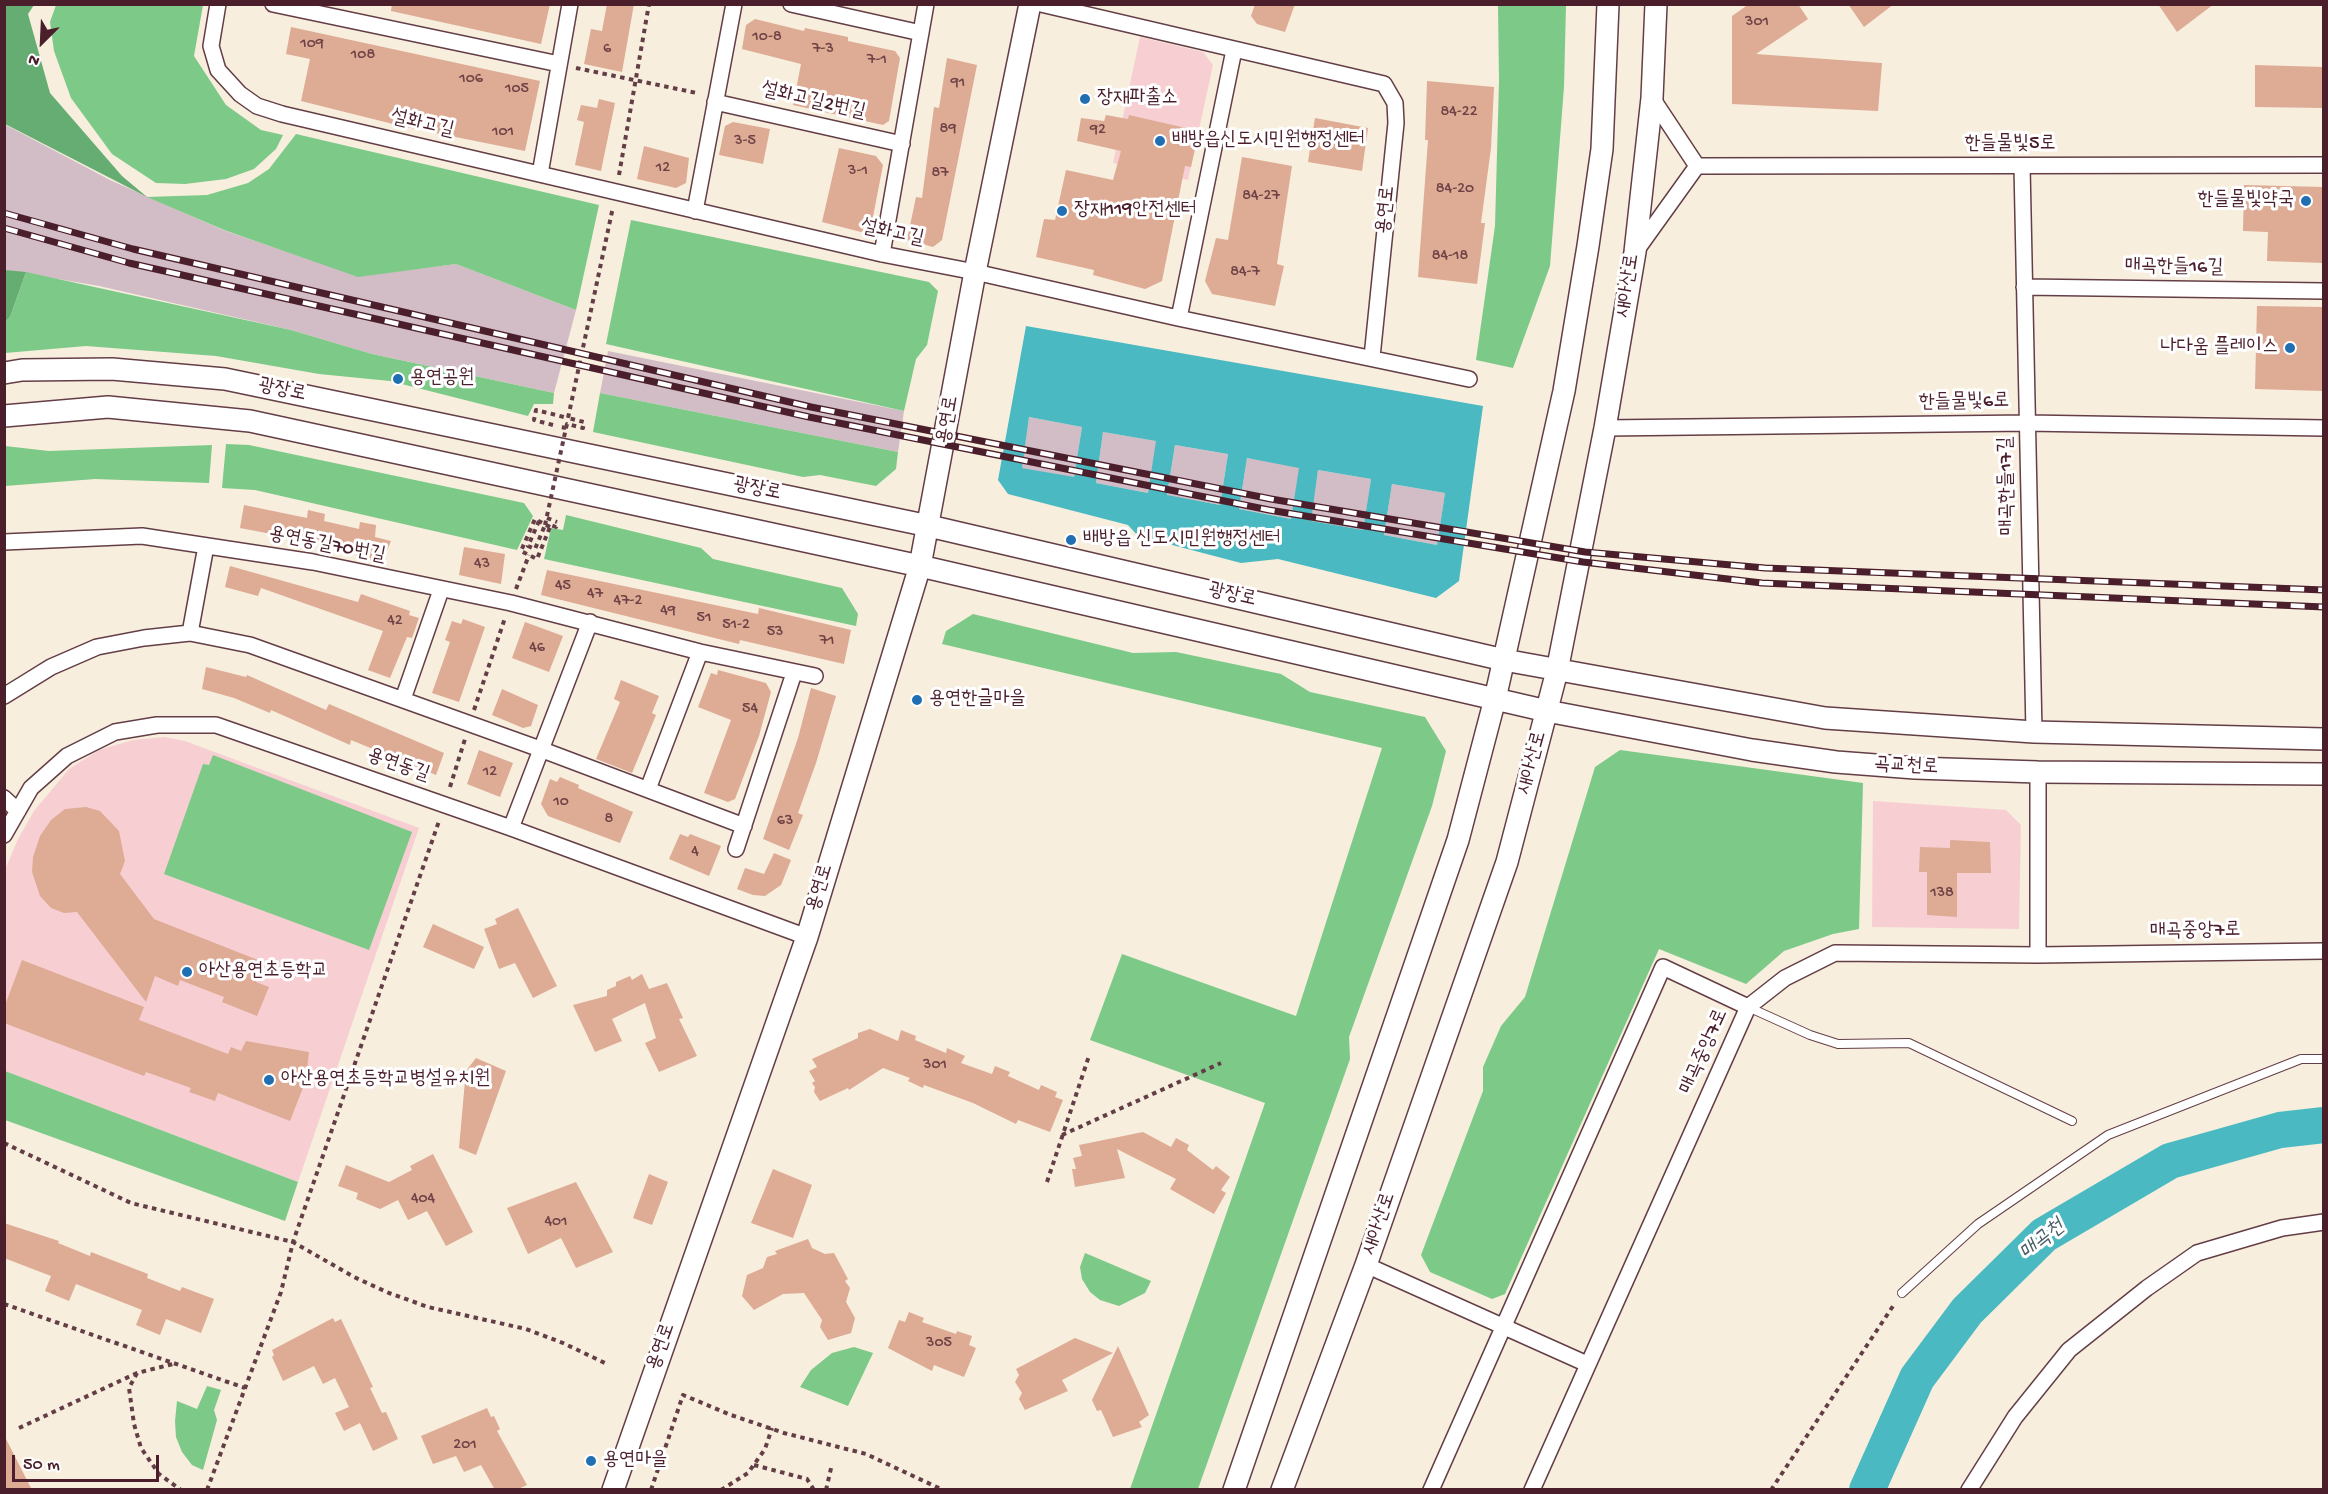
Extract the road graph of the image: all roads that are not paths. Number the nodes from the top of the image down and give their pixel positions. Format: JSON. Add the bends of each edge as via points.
{"nodes":[{"id":1,"x":218,"y":4,"type":"edge"},
{"id":2,"x":273,"y":4,"type":"edge"},
{"id":3,"x":570,"y":4,"type":"edge"},
{"id":4,"x":734,"y":4,"type":"edge"},
{"id":5,"x":791,"y":4,"type":"edge"},
{"id":6,"x":926,"y":4,"type":"edge"},
{"id":7,"x":1030,"y":4,"type":"edge"},
{"id":8,"x":1041,"y":4,"type":"edge"},
{"id":9,"x":1608,"y":4,"type":"edge"},
{"id":10,"x":1656,"y":4,"type":"edge"},
{"id":11,"x":325,"y":9,"type":"edge"},
{"id":12,"x":921,"y":33,"type":"junction"},
{"id":13,"x":1234,"y":50,"type":"junction"},
{"id":14,"x":560,"y":64,"type":"junction"},
{"id":15,"x":1652,"y":98,"type":"junction"},
{"id":16,"x":716,"y":102,"type":"junction"},
{"id":17,"x":902,"y":144,"type":"junction"},
{"id":18,"x":2324,"y":165,"type":"edge"},
{"id":19,"x":1697,"y":166,"type":"junction"},
{"id":20,"x":2022,"y":166,"type":"junction"},
{"id":21,"x":540,"y":174,"type":"junction"},
{"id":22,"x":695,"y":211,"type":"junction"},
{"id":23,"x":1635,"y":252,"type":"junction"},
{"id":24,"x":882,"y":254,"type":"junction"},
{"id":25,"x":975,"y":272,"type":"junction"},
{"id":26,"x":2024,"y":287,"type":"junction"},
{"id":27,"x":2324,"y":291,"type":"edge"},
{"id":28,"x":1179,"y":318,"type":"junction"},
{"id":29,"x":1372,"y":357,"type":"junction"},
{"id":30,"x":4,"y":373,"type":"edge"},
{"id":31,"x":1469,"y":379,"type":"dead end"},
{"id":32,"x":4,"y":416,"type":"edge"},
{"id":33,"x":2027,"y":423,"type":"junction"},
{"id":34,"x":1605,"y":428,"type":"junction"},
{"id":35,"x":2324,"y":428,"type":"edge"},
{"id":36,"x":929,"y":526,"type":"junction"},
{"id":37,"x":4,"y":542,"type":"edge"},
{"id":38,"x":206,"y":546,"type":"junction"},
{"id":39,"x":921,"y":566,"type":"junction"},
{"id":40,"x":441,"y":590,"type":"junction"},
{"id":41,"x":590,"y":622,"type":"junction"},
{"id":42,"x":190,"y":633,"type":"junction"},
{"id":43,"x":700,"y":652,"type":"junction"},
{"id":44,"x":1503,"y":660,"type":"junction"},
{"id":45,"x":1557,"y":671,"type":"junction"},
{"id":46,"x":794,"y":672,"type":"junction"},
{"id":47,"x":815,"y":676,"type":"dead end"},
{"id":48,"x":5,"y":693,"type":"edge"},
{"id":49,"x":404,"y":699,"type":"junction"},
{"id":50,"x":1495,"y":699,"type":"junction"},
{"id":51,"x":1547,"y":711,"type":"junction"},
{"id":52,"x":2034,"y":732,"type":"junction"},
{"id":53,"x":2324,"y":739,"type":"edge"},
{"id":54,"x":540,"y":749,"type":"junction"},
{"id":55,"x":2038,"y":772,"type":"junction"},
{"id":56,"x":2324,"y":774,"type":"edge"},
{"id":57,"x":648,"y":789,"type":"junction"},
{"id":58,"x":4,"y":798,"type":"edge"},
{"id":59,"x":18,"y":811,"type":"junction"},
{"id":60,"x":744,"y":826,"type":"junction"},
{"id":61,"x":512,"y":828,"type":"junction"},
{"id":62,"x":4,"y":835,"type":"edge"},
{"id":63,"x":736,"y":849,"type":"dead end"},
{"id":64,"x":807,"y":937,"type":"junction"},
{"id":65,"x":2324,"y":951,"type":"edge"},
{"id":66,"x":2038,"y":955,"type":"junction"},
{"id":67,"x":1748,"y":1007,"type":"junction"},
{"id":68,"x":2324,"y":1059,"type":"edge"},
{"id":69,"x":2072,"y":1121,"type":"dead end"},
{"id":70,"x":2324,"y":1222,"type":"edge"},
{"id":71,"x":1366,"y":1265,"type":"junction"},
{"id":72,"x":1902,"y":1293,"type":"road end"},
{"id":73,"x":1503,"y":1327,"type":"junction"},
{"id":74,"x":1587,"y":1364,"type":"junction"},
{"id":75,"x":613,"y":1490,"type":"edge"},
{"id":76,"x":1233,"y":1490,"type":"edge"},
{"id":77,"x":1282,"y":1490,"type":"edge"},
{"id":78,"x":1431,"y":1490,"type":"edge"},
{"id":79,"x":1532,"y":1490,"type":"edge"},
{"id":80,"x":1970,"y":1490,"type":"edge"}],
"edges":[{"from":1,"to":21,"type":"street","name":"설화고길","via":[[211,46],[218,70],[257,106]]},
{"from":2,"to":11,"type":"street"},
{"from":3,"to":14,"type":"street"},
{"from":4,"to":16,"type":"street"},
{"from":5,"to":12,"type":"street"},
{"from":6,"to":12,"type":"street"},
{"from":7,"to":25,"type":"main road","name":"용연로"},
{"from":8,"to":13,"type":"street","name":"용연로"},
{"from":9,"to":44,"type":"main road","via":[[1602,148],[1586,258],[1564,391]]},
{"from":10,"to":15,"type":"main road","name":"새아산로"},
{"from":11,"to":14,"type":"street"},
{"from":12,"to":17,"type":"street"},
{"from":13,"to":28,"type":"street"},
{"from":13,"to":29,"type":"street","name":"용연로","via":[[1384,84],[1395,103]]},
{"from":14,"to":21,"type":"street"},
{"from":15,"to":19,"type":"street"},
{"from":15,"to":23,"type":"main road","name":"새아산로"},
{"from":16,"to":17,"type":"street","name":"설화고길2번길"},
{"from":16,"to":22,"type":"street"},
{"from":17,"to":24,"type":"street"},
{"from":18,"to":20,"type":"street","name":"한들물빛5로"},
{"from":19,"to":20,"type":"street","name":"한들물빛5로"},
{"from":19,"to":23,"type":"street"},
{"from":20,"to":26,"type":"street","name":"매곡한들17길"},
{"from":21,"to":22,"type":"street","name":"설화고길"},
{"from":22,"to":24,"type":"street","name":"설화고길"},
{"from":23,"to":34,"type":"main road","name":"새아산로"},
{"from":24,"to":25,"type":"street","name":"설화고길"},
{"from":25,"to":28,"type":"street"},
{"from":25,"to":36,"type":"main road","name":"용연로"},
{"from":26,"to":27,"type":"street","name":"매곡한들16길"},
{"from":26,"to":33,"type":"street","name":"매곡한들17길"},
{"from":28,"to":29,"type":"street"},
{"from":29,"to":31,"type":"street"},
{"from":30,"to":36,"type":"main road","name":"광장로","via":[[112,369],[225,379]]},
{"from":32,"to":39,"type":"main road","name":"광장로","via":[[108,407],[250,421]]},
{"from":33,"to":34,"type":"street","name":"한들물빛6로"},
{"from":33,"to":35,"type":"street","name":"한들물빛6로"},
{"from":33,"to":52,"type":"street","name":"매곡한들17길"},
{"from":34,"to":45,"type":"main road","name":"새아산로"},
{"from":36,"to":39,"type":"main road","name":"용연로"},
{"from":36,"to":44,"type":"main road","name":"광장로"},
{"from":37,"to":38,"type":"street","name":"용연동길70번길","via":[[142,536]]},
{"from":38,"to":40,"type":"street","name":"용연동길70번길","via":[[313,562]]},
{"from":38,"to":42,"type":"street"},
{"from":39,"to":50,"type":"main road","name":"광장로"},
{"from":39,"to":64,"type":"main road","name":"용연로"},
{"from":40,"to":41,"type":"street","name":"용연동길70번길"},
{"from":40,"to":49,"type":"street"},
{"from":41,"to":43,"type":"street","name":"용연동길70번길"},
{"from":41,"to":54,"type":"street"},
{"from":42,"to":48,"type":"street","via":[[98,647]]},
{"from":42,"to":49,"type":"street","via":[[250,645]]},
{"from":43,"to":46,"type":"street","name":"용연동길70번길"},
{"from":43,"to":57,"type":"street"},
{"from":44,"to":45,"type":"main road"},
{"from":44,"to":50,"type":"main road"},
{"from":45,"to":51,"type":"main road","name":"새아산로"},
{"from":45,"to":52,"type":"main road","via":[[1825,718]]},
{"from":46,"to":47,"type":"street","name":"용연동길70번길"},
{"from":46,"to":60,"type":"street"},
{"from":49,"to":54,"type":"street"},
{"from":50,"to":51,"type":"main road","name":"곡교천로"},
{"from":50,"to":76,"type":"main road","via":[[1458,840]]},
{"from":51,"to":55,"type":"main road","name":"곡교천로","via":[[1836,762]]},
{"from":51,"to":71,"type":"main road","name":"새아산로","via":[[1507,862]]},
{"from":52,"to":53,"type":"main road"},
{"from":54,"to":57,"type":"street"},
{"from":54,"to":61,"type":"street"},
{"from":55,"to":56,"type":"main road","name":"곡교천로"},
{"from":55,"to":66,"type":"street"},
{"from":57,"to":60,"type":"street"},
{"from":58,"to":59,"type":"street"},
{"from":59,"to":61,"type":"street","name":"용연동길","via":[[31,788],[67,756],[115,732],[157,725],[216,725]]},
{"from":59,"to":62,"type":"street","name":"용연동길"},
{"from":60,"to":63,"type":"street"},
{"from":61,"to":64,"type":"street","name":"용연동길"},
{"from":64,"to":75,"type":"main road","name":"용연로"},
{"from":65,"to":66,"type":"street","name":"매곡중앙7로"},
{"from":66,"to":67,"type":"street","name":"매곡중앙7로","via":[[1835,953],[1785,978]]},
{"from":67,"to":69,"type":"lane","via":[[1838,1044],[1909,1043]]},
{"from":67,"to":73,"type":"street","via":[[1663,968]]},
{"from":67,"to":74,"type":"street","name":"매곡중앙7로"},
{"from":68,"to":72,"type":"lane","via":[[2301,1059],[2108,1135],[1978,1224]]},
{"from":70,"to":80,"type":"street","via":[[2282,1228],[2197,1253],[2147,1288],[2069,1350],[2015,1417]]},
{"from":71,"to":73,"type":"street"},
{"from":71,"to":77,"type":"main road","name":"새아산로"},
{"from":73,"to":74,"type":"street"},
{"from":73,"to":78,"type":"street"},
{"from":74,"to":79,"type":"street","name":"매곡중앙7로"}]}
